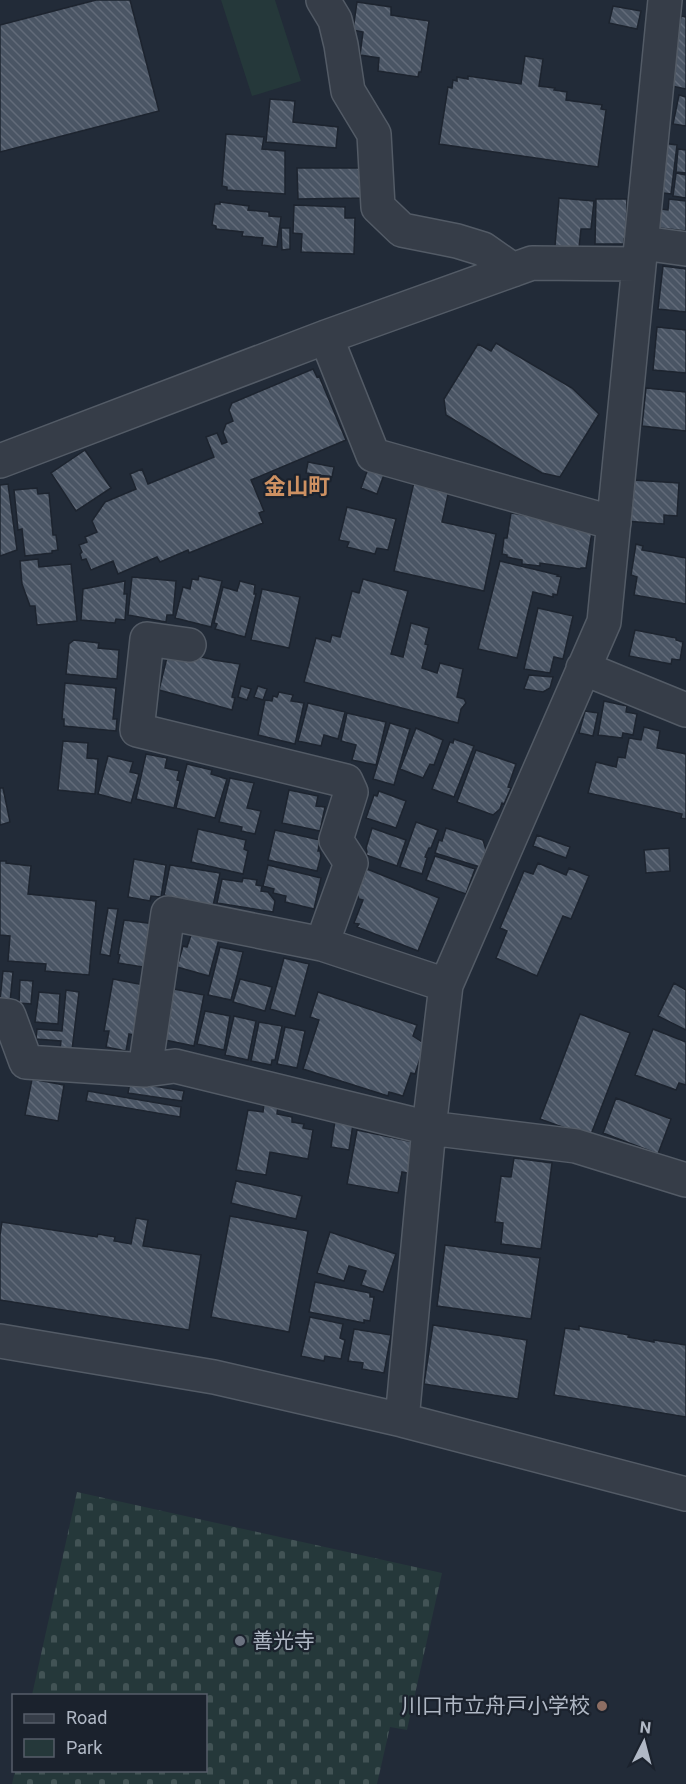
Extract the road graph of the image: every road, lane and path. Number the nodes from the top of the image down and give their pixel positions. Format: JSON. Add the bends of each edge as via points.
{"nodes":[{"id":1,"x":323,"y":0,"type":"edge"},
{"id":2,"x":666,"y":0,"type":"edge"},
{"id":3,"x":686,"y":249,"type":"edge"},
{"id":4,"x":640,"y":254,"type":"junction"},
{"id":5,"x":513,"y":270,"type":"junction"},
{"id":6,"x":326,"y":337,"type":"junction"},
{"id":7,"x":0,"y":461,"type":"edge"},
{"id":8,"x":614,"y":523,"type":"junction"},
{"id":9,"x":189,"y":645,"type":"dead end"},
{"id":10,"x":583,"y":668,"type":"junction"},
{"id":11,"x":686,"y":710,"type":"edge"},
{"id":12,"x":322,"y":944,"type":"junction"},
{"id":13,"x":446,"y":985,"type":"junction"},
{"id":14,"x":0,"y":1015,"type":"edge"},
{"id":15,"x":145,"y":1070,"type":"junction"},
{"id":16,"x":429,"y":1128,"type":"junction"},
{"id":17,"x":686,"y":1180,"type":"edge"},
{"id":18,"x":0,"y":1341,"type":"edge"},
{"id":19,"x":402,"y":1420,"type":"junction"},
{"id":20,"x":684,"y":1491,"type":"edge"}],
"edges":[{"from":1,"to":5,"type":"street","via":[[335,20],[348,91],[374,134],[378,207],[402,230],[483,249]]},
{"from":2,"to":4,"type":"street"},
{"from":3,"to":4,"type":"street"},
{"from":4,"to":5,"type":"street","via":[[532,263]]},
{"from":4,"to":8,"type":"street"},
{"from":5,"to":6,"type":"street"},
{"from":6,"to":7,"type":"street"},
{"from":6,"to":8,"type":"street","via":[[373,455]]},
{"from":8,"to":10,"type":"street","via":[[604,622]]},
{"from":9,"to":12,"type":"street","via":[[147,639],[137,730],[346,781],[351,792],[336,840],[351,863]]},
{"from":10,"to":11,"type":"street"},
{"from":10,"to":13,"type":"street"},
{"from":12,"to":13,"type":"street"},
{"from":12,"to":15,"type":"street","via":[[168,912]]},
{"from":13,"to":16,"type":"street"},
{"from":14,"to":15,"type":"street","via":[[9,1016],[26,1062]]},
{"from":15,"to":16,"type":"street","via":[[175,1066]]},
{"from":16,"to":17,"type":"street","via":[[576,1146]]},
{"from":16,"to":19,"type":"street"},
{"from":18,"to":19,"type":"street","via":[[214,1377]]},
{"from":19,"to":20,"type":"street"}]}
